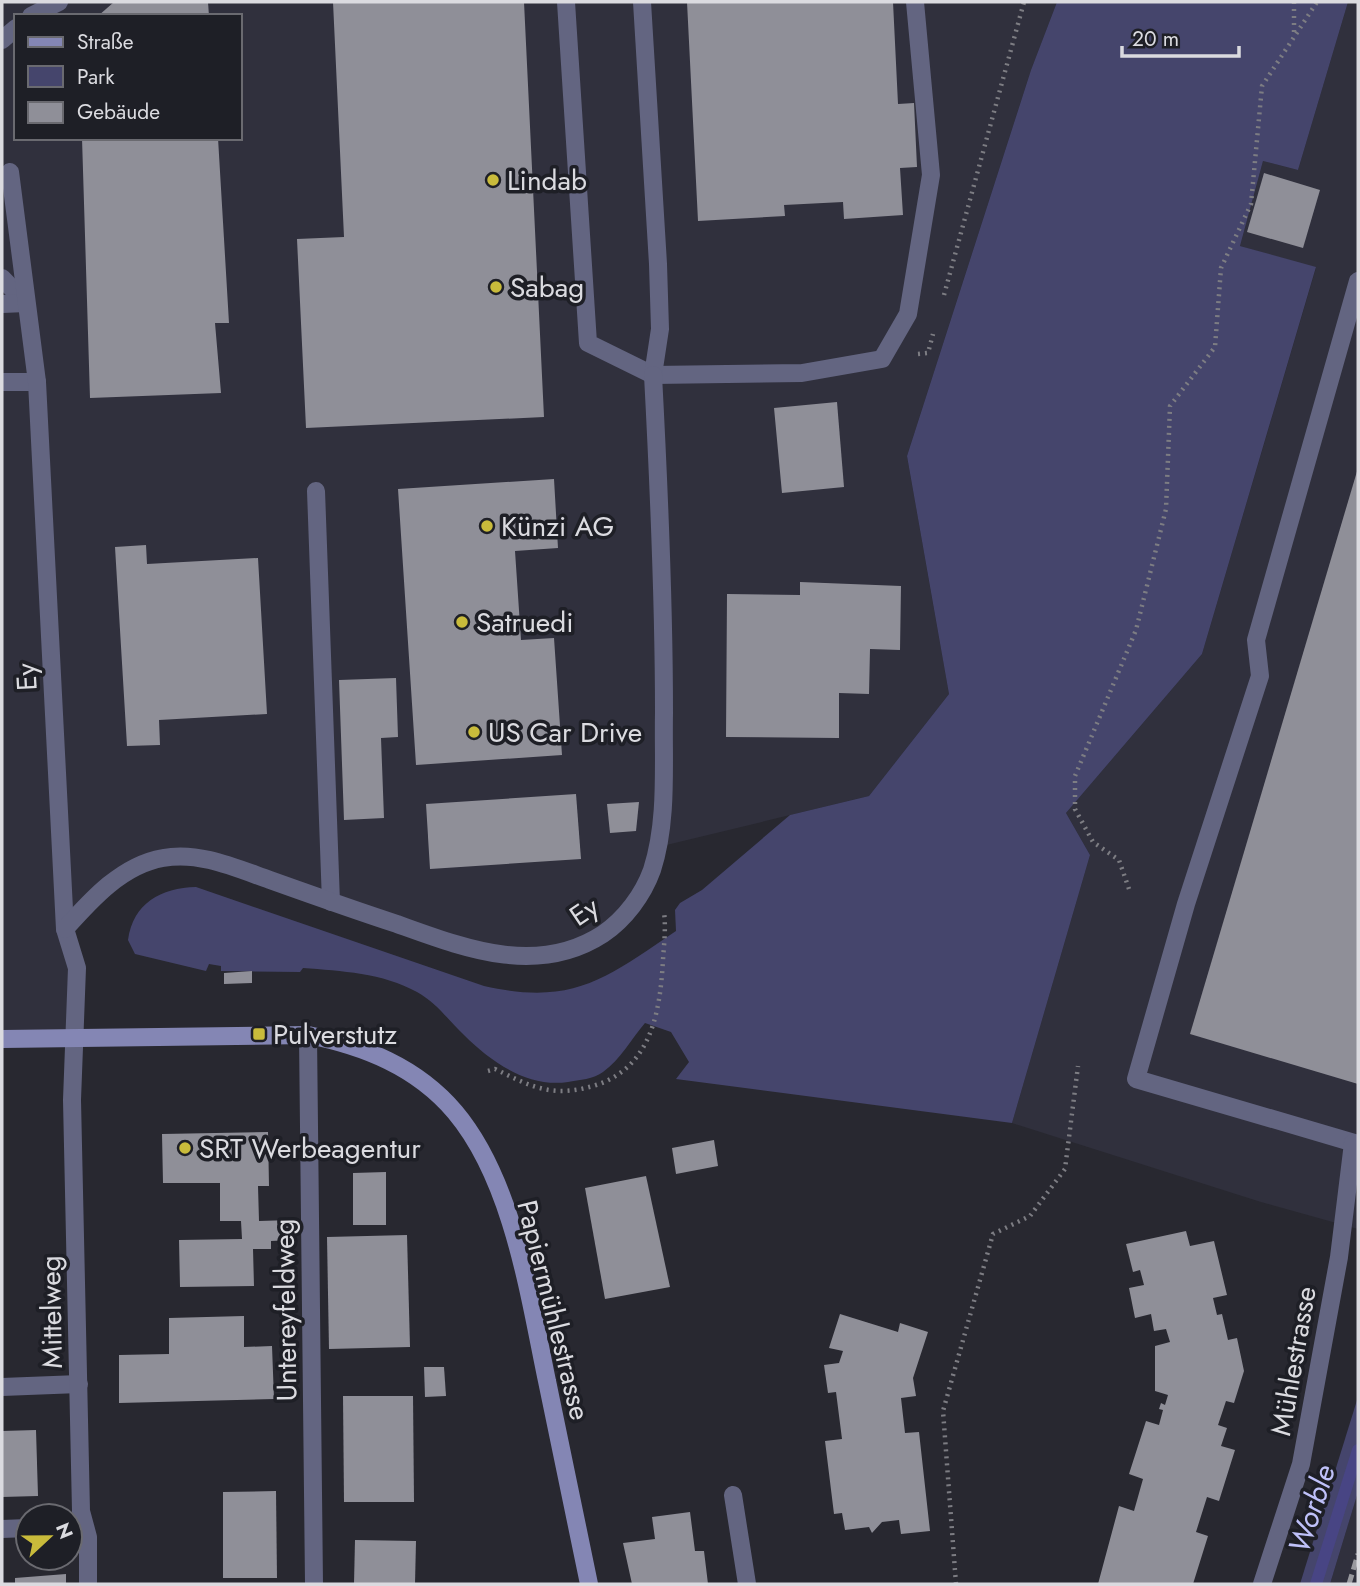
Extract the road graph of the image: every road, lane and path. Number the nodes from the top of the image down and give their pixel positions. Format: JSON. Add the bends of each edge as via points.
{"nodes":[{"id":1,"x":59,"y":2,"type":"edge"},
{"id":2,"x":566,"y":2,"type":"edge"},
{"id":3,"x":642,"y":2,"type":"edge"},
{"id":4,"x":915,"y":2,"type":"edge"},
{"id":5,"x":1024,"y":2,"type":"edge"},
{"id":6,"x":1294,"y":2,"type":"edge"},
{"id":7,"x":1317,"y":2,"type":"edge"},
{"id":8,"x":34,"y":10,"type":"edge"},
{"id":9,"x":1294,"y":33,"type":"junction"},
{"id":10,"x":10,"y":172,"type":"dead end"},
{"id":11,"x":2,"y":278,"type":"edge"},
{"id":12,"x":1358,"y":281,"type":"edge"},
{"id":13,"x":942,"y":301,"type":"dead end"},
{"id":14,"x":26,"y":303,"type":"junction"},
{"id":15,"x":2,"y":304,"type":"edge"},
{"id":16,"x":935,"y":327,"type":"dead end"},
{"id":17,"x":882,"y":359,"type":"junction"},
{"id":18,"x":653,"y":375,"type":"junction"},
{"id":19,"x":2,"y":382,"type":"edge"},
{"id":20,"x":37,"y":382,"type":"junction"},
{"id":21,"x":316,"y":491,"type":"dead end"},
{"id":22,"x":1129,"y":889,"type":"dead end"},
{"id":23,"x":331,"y":902,"type":"junction"},
{"id":24,"x":664,"y":908,"type":"dead end"},
{"id":25,"x":65,"y":929,"type":"junction"},
{"id":26,"x":308,"y":1035,"type":"junction"},
{"id":27,"x":75,"y":1038,"type":"junction"},
{"id":28,"x":2,"y":1039,"type":"edge"},
{"id":29,"x":1078,"y":1066,"type":"dead end"},
{"id":30,"x":488,"y":1071,"type":"dead end"},
{"id":31,"x":1356,"y":1144,"type":"edge"},
{"id":32,"x":79,"y":1384,"type":"junction"},
{"id":33,"x":2,"y":1387,"type":"edge"},
{"id":34,"x":733,"y":1495,"type":"dead end"},
{"id":35,"x":75,"y":1502,"type":"edge"},
{"id":36,"x":84,"y":1530,"type":"edge"},
{"id":37,"x":88,"y":1584,"type":"edge"},
{"id":38,"x":314,"y":1584,"type":"edge"},
{"id":39,"x":589,"y":1584,"type":"edge"},
{"id":40,"x":747,"y":1584,"type":"edge"},
{"id":41,"x":956,"y":1584,"type":"edge"},
{"id":42,"x":1262,"y":1584,"type":"edge"}],
"edges":[{"from":1,"to":8,"type":"street"},
{"from":2,"to":18,"type":"street","via":[[588,343]]},
{"from":3,"to":18,"type":"street","name":"Ey","via":[[660,329]]},
{"from":4,"to":17,"type":"street","via":[[931,175],[908,314]]},
{"from":5,"to":13,"type":"path"},
{"from":6,"to":9,"type":"path"},
{"from":7,"to":9,"type":"path"},
{"from":9,"to":22,"type":"path","via":[[1262,86],[1251,204],[1221,268],[1214,346],[1170,406],[1166,509],[1136,630],[1075,776],[1075,809],[1093,842],[1119,860]]},
{"from":10,"to":14,"type":"street","name":"Ey"},
{"from":11,"to":14,"type":"street"},
{"from":12,"to":31,"type":"street","via":[[1256,640],[1260,676],[1186,904],[1136,1079]]},
{"from":14,"to":15,"type":"street"},
{"from":14,"to":20,"type":"street","name":"Ey"},
{"from":16,"to":17,"type":"path","via":[[928,353]]},
{"from":17,"to":18,"type":"street","via":[[802,373]]},
{"from":18,"to":23,"type":"street","name":"Ey","via":[[662,548],[663,786],[657,847],[641,894],[626,914],[594,939],[564,953],[532,957],[485,953]]},
{"from":19,"to":20,"type":"street"},
{"from":20,"to":25,"type":"street","name":"Ey"},
{"from":21,"to":23,"type":"street"},
{"from":23,"to":25,"type":"street","name":"Ey","via":[[209,860],[162,858],[131,870],[92,899]]},
{"from":24,"to":30,"type":"path","via":[[660,1002],[646,1045],[631,1064],[602,1083],[566,1091],[542,1089],[495,1069]]},
{"from":25,"to":27,"type":"street","name":"Ey","via":[[77,968]]},
{"from":26,"to":27,"type":"main road","name":"Papiermühlestrasse"},
{"from":26,"to":38,"type":"street","name":"Untereyfeldweg"},
{"from":26,"to":39,"type":"main road","name":"Papiermühlestrasse","via":[[367,1049],[408,1071],[453,1109],[475,1140],[520,1259]]},
{"from":27,"to":28,"type":"main road","name":"Papiermühlestrasse"},
{"from":27,"to":32,"type":"street","name":"Mittelweg","via":[[72,1100]]},
{"from":29,"to":41,"type":"path","via":[[1065,1169],[1030,1216],[993,1234],[943,1411]]},
{"from":31,"to":42,"type":"street","name":"Mühlestrasse","via":[[1301,1464]]},
{"from":32,"to":33,"type":"street"},
{"from":32,"to":35,"type":"street","name":"Mittelweg"},
{"from":34,"to":40,"type":"street"},
{"from":36,"to":37,"type":"street","name":"Mittelweg"}]}
